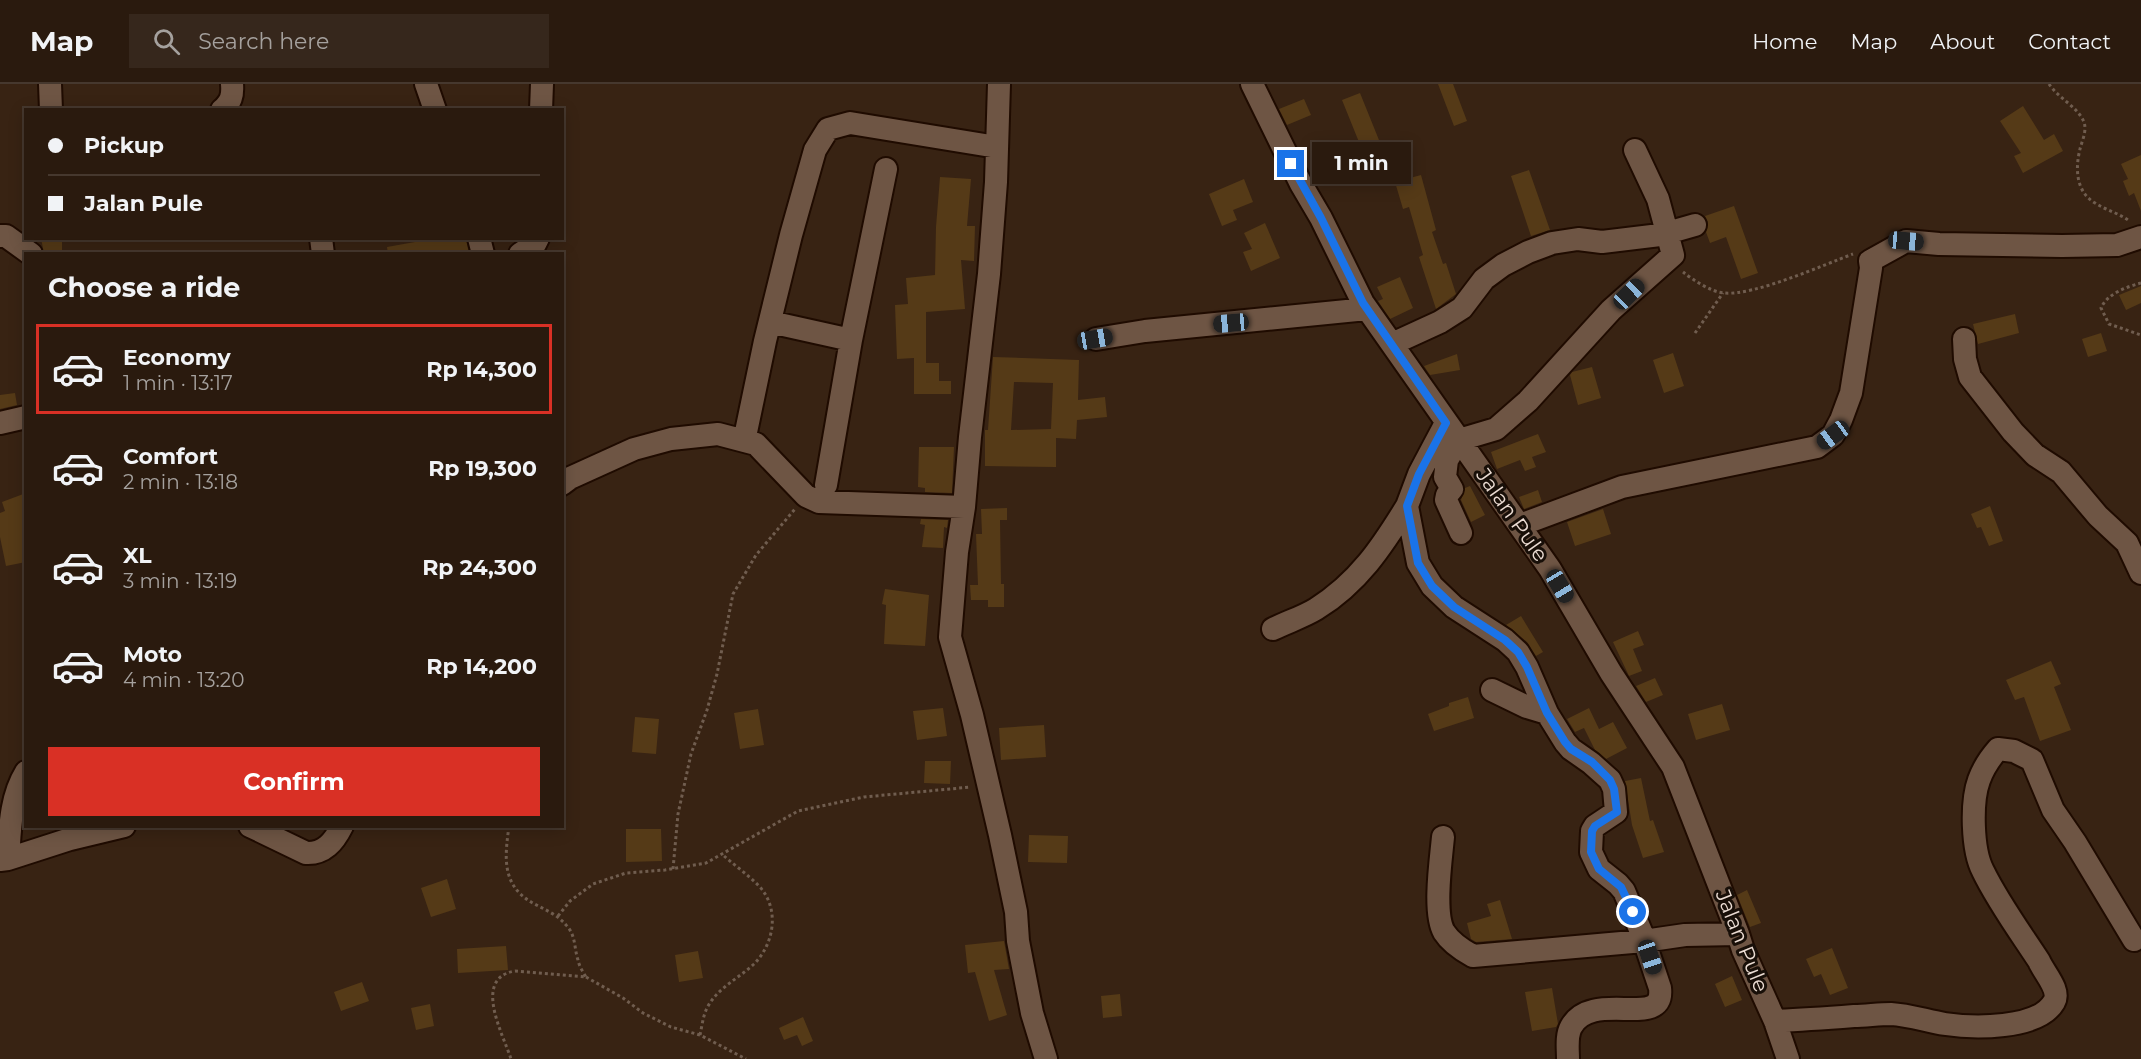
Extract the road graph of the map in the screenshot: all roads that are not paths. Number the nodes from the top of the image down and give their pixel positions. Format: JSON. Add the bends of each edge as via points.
{"nodes":[{"id":1,"x":50,"y":84,"type":"edge"},
{"id":2,"x":232,"y":84,"type":"edge"},
{"id":3,"x":426,"y":84,"type":"edge"},
{"id":4,"x":542,"y":84,"type":"edge"},
{"id":5,"x":999,"y":84,"type":"edge"},
{"id":6,"x":1252,"y":84,"type":"edge"},
{"id":7,"x":51,"y":108,"type":"edge"},
{"id":8,"x":224,"y":108,"type":"edge"},
{"id":9,"x":434,"y":108,"type":"edge"},
{"id":10,"x":541,"y":108,"type":"edge"},
{"id":11,"x":997,"y":147,"type":"junction"},
{"id":12,"x":1635,"y":150,"type":"dead end"},
{"id":13,"x":886,"y":169,"type":"dead end"},
{"id":14,"x":1695,"y":225,"type":"dead end"},
{"id":15,"x":2137,"y":231,"type":"edge"},
{"id":16,"x":1668,"y":233,"type":"junction"},
{"id":17,"x":0,"y":236,"type":"edge"},
{"id":18,"x":537,"y":240,"type":"edge"},
{"id":19,"x":28,"y":252,"type":"edge"},
{"id":20,"x":523,"y":252,"type":"edge"},
{"id":21,"x":1368,"y":309,"type":"junction"},
{"id":22,"x":770,"y":322,"type":"junction"},
{"id":23,"x":1095,"y":339,"type":"dead end"},
{"id":24,"x":1964,"y":339,"type":"dead end"},
{"id":25,"x":851,"y":340,"type":"junction"},
{"id":26,"x":1392,"y":344,"type":"junction"},
{"id":27,"x":24,"y":417,"type":"edge"},
{"id":28,"x":0,"y":423,"type":"edge"},
{"id":29,"x":1453,"y":431,"type":"junction"},
{"id":30,"x":746,"y":432,"type":"dead end"},
{"id":31,"x":564,"y":482,"type":"edge"},
{"id":32,"x":825,"y":484,"type":"dead end"},
{"id":33,"x":1407,"y":506,"type":"junction"},
{"id":34,"x":964,"y":507,"type":"junction"},
{"id":35,"x":1520,"y":525,"type":"junction"},
{"id":36,"x":1461,"y":533,"type":"dead end"},
{"id":37,"x":2141,"y":573,"type":"edge"},
{"id":38,"x":1273,"y":629,"type":"dead end"},
{"id":39,"x":1492,"y":690,"type":"dead end"},
{"id":40,"x":1547,"y":713,"type":"junction"},
{"id":41,"x":24,"y":775,"type":"edge"},
{"id":42,"x":115,"y":828,"type":"edge"},
{"id":43,"x":254,"y":828,"type":"edge"},
{"id":44,"x":341,"y":828,"type":"edge"},
{"id":45,"x":1443,"y":837,"type":"dead end"},
{"id":46,"x":4,"y":860,"type":"edge"},
{"id":47,"x":1738,"y":933,"type":"junction"},
{"id":48,"x":2134,"y":940,"type":"dead end"},
{"id":49,"x":1644,"y":941,"type":"junction"},
{"id":50,"x":1775,"y":1021,"type":"junction"},
{"id":51,"x":1046,"y":1059,"type":"edge"},
{"id":52,"x":1568,"y":1059,"type":"edge"},
{"id":53,"x":1788,"y":1059,"type":"edge"}],
"edges":[{"from":1,"to":7,"type":"street"},
{"from":2,"to":8,"type":"street","via":[[233,94]]},
{"from":3,"to":9,"type":"street"},
{"from":4,"to":10,"type":"street"},
{"from":5,"to":11,"type":"street"},
{"from":6,"to":21,"type":"street","name":"Jalan Pule"},
{"from":11,"to":22,"type":"street","via":[[850,123],[828,129],[815,150]]},
{"from":11,"to":34,"type":"street","via":[[989,274]]},
{"from":12,"to":16,"type":"street","via":[[1658,199]]},
{"from":13,"to":25,"type":"street"},
{"from":14,"to":16,"type":"street"},
{"from":15,"to":35,"type":"street","via":[[2117,245],[1906,241],[1870,261],[1851,393],[1833,435],[1817,447],[1622,487]]},
{"from":16,"to":26,"type":"street","via":[[1602,243],[1578,239],[1528,252],[1484,279],[1462,308]]},
{"from":16,"to":29,"type":"street","via":[[1673,255],[1611,310],[1528,401],[1496,429]]},
{"from":17,"to":19,"type":"street"},
{"from":18,"to":20,"type":"street"},
{"from":21,"to":23,"type":"street"},
{"from":21,"to":26,"type":"street","name":"Jalan Pule"},
{"from":22,"to":25,"type":"street"},
{"from":22,"to":30,"type":"street"},
{"from":24,"to":37,"type":"street","via":[[1970,377],[2013,432],[2035,455],[2061,472],[2127,543]]},
{"from":25,"to":32,"type":"street"},
{"from":26,"to":29,"type":"street","name":"Jalan Pule"},
{"from":27,"to":28,"type":"street"},
{"from":29,"to":33,"type":"street","via":[[1419,474]]},
{"from":29,"to":35,"type":"street","name":"Jalan Pule"},
{"from":29,"to":36,"type":"street","via":[[1445,477],[1452,489],[1446,500]]},
{"from":31,"to":34,"type":"street","via":[[634,449],[671,439],[718,434],[756,444],[806,496],[819,502]]},
{"from":33,"to":38,"type":"street","via":[[1375,556],[1352,582],[1315,610]]},
{"from":33,"to":40,"type":"street","via":[[1418,563],[1432,586],[1454,607],[1518,652]]},
{"from":34,"to":51,"type":"street","via":[[950,638],[972,715],[1016,912],[1032,1013]]},
{"from":35,"to":47,"type":"street","name":"Jalan Pule","via":[[1673,767]]},
{"from":39,"to":40,"type":"street"},
{"from":40,"to":49,"type":"street","via":[[1571,749],[1592,762],[1613,784],[1617,812],[1595,826],[1591,852],[1599,869],[1621,887]]},
{"from":41,"to":46,"type":"street","via":[[18,785]]},
{"from":42,"to":46,"type":"street"},
{"from":43,"to":44,"type":"street","via":[[306,853],[316,853],[328,846]]},
{"from":45,"to":49,"type":"street","via":[[1440,920],[1443,930],[1459,948],[1473,956]]},
{"from":47,"to":49,"type":"street"},
{"from":47,"to":50,"type":"street","name":"Jalan Pule"},
{"from":48,"to":50,"type":"street","via":[[2053,810],[2032,760],[2014,751],[1998,749],[1978,782],[1976,846],[1982,870],[2053,984],[2053,1004],[2024,1022],[1980,1027],[1891,1014]]},
{"from":49,"to":52,"type":"street","via":[[1660,988],[1659,1004],[1644,1009],[1593,1010],[1579,1018],[1570,1027]]},
{"from":50,"to":53,"type":"street","name":"Jalan Pule"}]}
